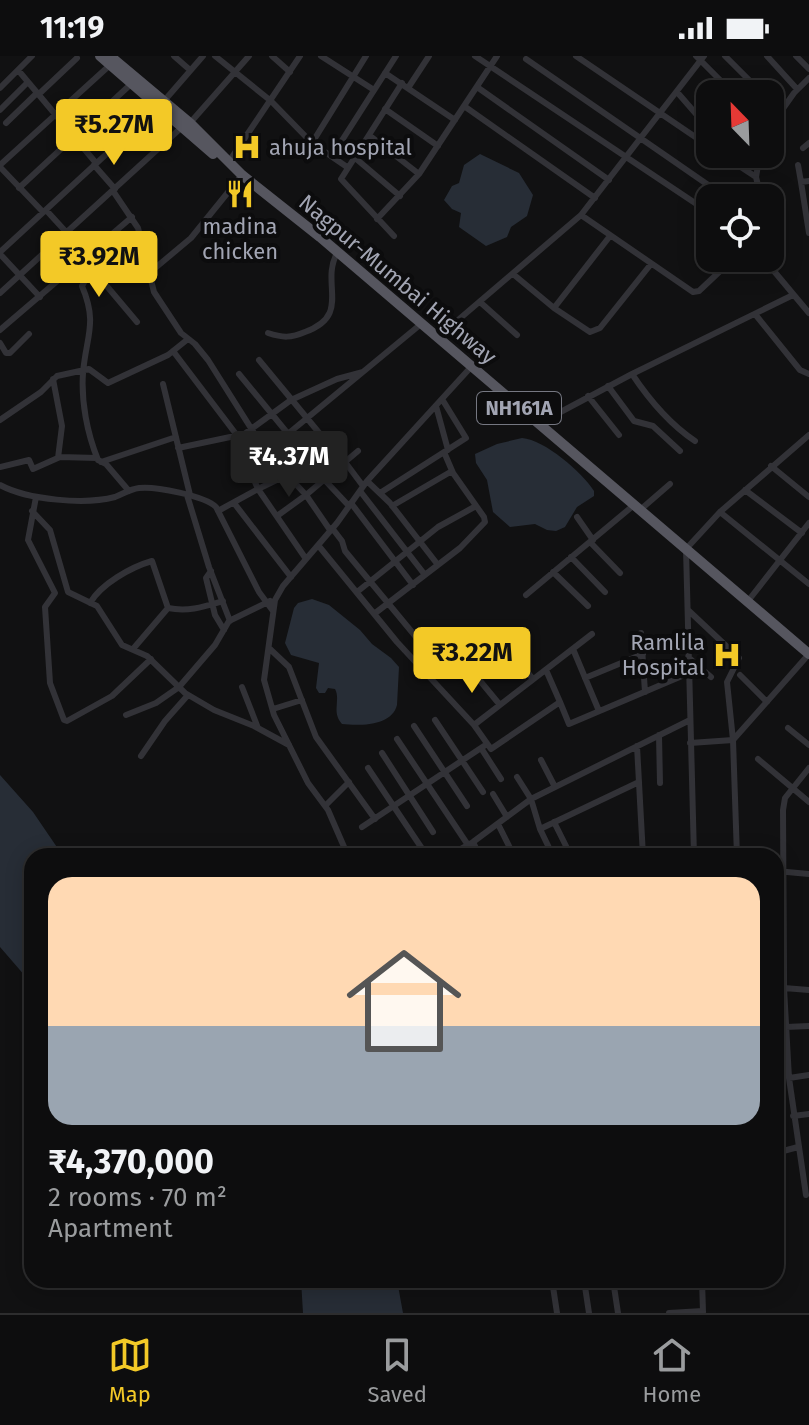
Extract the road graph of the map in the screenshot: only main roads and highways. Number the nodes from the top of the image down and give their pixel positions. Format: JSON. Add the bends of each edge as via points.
{"nodes":[{"id":1,"x":100,"y":56,"type":"edge"},
{"id":2,"x":114,"y":61,"type":"edge"},
{"id":3,"x":161,"y":104,"type":"junction"},
{"id":4,"x":804,"y":643,"type":"edge"},
{"id":5,"x":809,"y":654,"type":"edge"}],
"edges":[{"from":1,"to":2,"type":"highway","number":"NH161A"},
{"from":2,"to":3,"type":"highway","number":"NH161A"},
{"from":2,"to":3,"type":"highway","number":"NH161A","via":[[131,84]]},
{"from":3,"to":4,"type":"highway","name":"Nagpur-Mumbai Highway","number":"NH161A","via":[[217,158]]},
{"from":4,"to":5,"type":"highway","name":"Nagpur-Mumbai Highway","number":"NH161A"}]}
